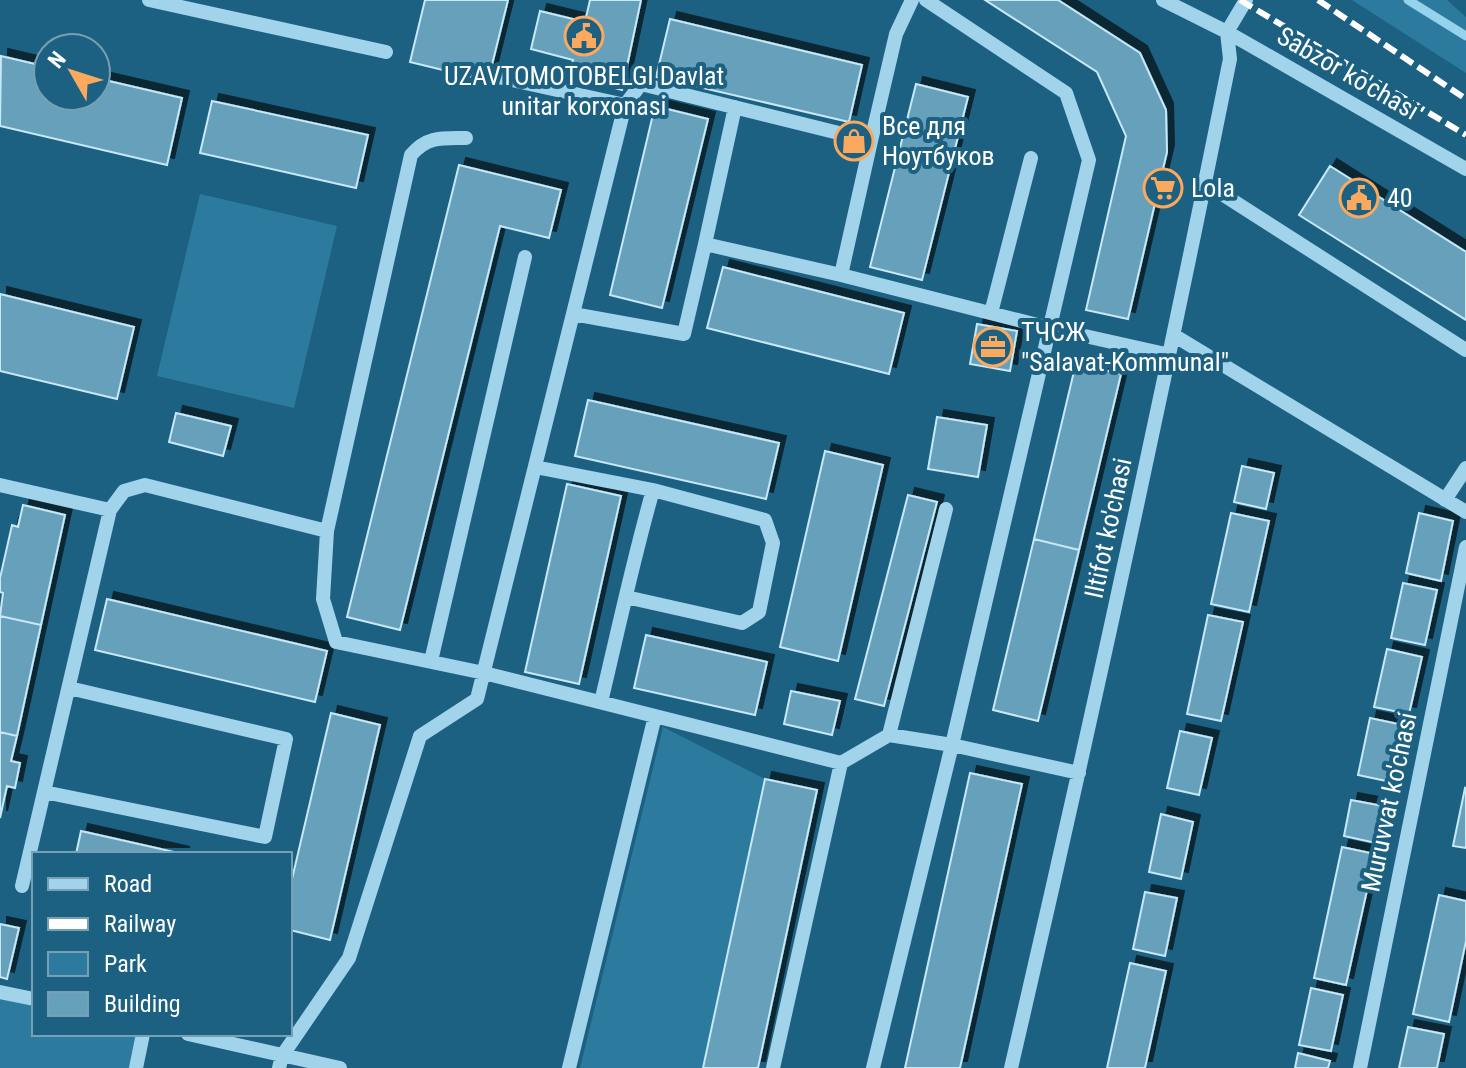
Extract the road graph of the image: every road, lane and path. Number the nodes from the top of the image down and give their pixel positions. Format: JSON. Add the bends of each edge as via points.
{"nodes":[{"id":1,"x":149,"y":0,"type":"edge"},
{"id":2,"x":912,"y":0,"type":"edge"},
{"id":3,"x":926,"y":0,"type":"edge"},
{"id":4,"x":1163,"y":0,"type":"edge"},
{"id":5,"x":1246,"y":0,"type":"edge"},
{"id":6,"x":213,"y":7,"type":"edge"},
{"id":7,"x":1227,"y":32,"type":"junction"},
{"id":8,"x":386,"y":52,"type":"dead end"},
{"id":9,"x":498,"y":77,"type":"dead end"},
{"id":10,"x":625,"y":105,"type":"junction"},
{"id":11,"x":735,"y":107,"type":"junction"},
{"id":12,"x":466,"y":138,"type":"dead end"},
{"id":13,"x":871,"y":141,"type":"junction"},
{"id":14,"x":1031,"y":158,"type":"dead end"},
{"id":15,"x":1466,"y":169,"type":"edge"},
{"id":16,"x":1205,"y":183,"type":"junction"},
{"id":17,"x":705,"y":244,"type":"junction"},
{"id":18,"x":525,"y":257,"type":"dead end"},
{"id":19,"x":841,"y":275,"type":"junction"},
{"id":20,"x":991,"y":313,"type":"junction"},
{"id":21,"x":573,"y":314,"type":"junction"},
{"id":22,"x":1049,"y":328,"type":"junction"},
{"id":23,"x":1175,"y":336,"type":"junction"},
{"id":24,"x":1466,"y":350,"type":"edge"},
{"id":25,"x":1170,"y":355,"type":"junction"},
{"id":26,"x":535,"y":467,"type":"junction"},
{"id":27,"x":1466,"y":468,"type":"edge"},
{"id":28,"x":0,"y":485,"type":"edge"},
{"id":29,"x":653,"y":490,"type":"junction"},
{"id":30,"x":1445,"y":500,"type":"junction"},
{"id":31,"x":946,"y":509,"type":"dead end"},
{"id":32,"x":110,"y":510,"type":"junction"},
{"id":33,"x":1466,"y":512,"type":"edge"},
{"id":34,"x":327,"y":531,"type":"junction"},
{"id":35,"x":1466,"y":547,"type":"edge"},
{"id":36,"x":626,"y":597,"type":"junction"},
{"id":37,"x":431,"y":661,"type":"junction"},
{"id":38,"x":484,"y":673,"type":"junction"},
{"id":39,"x":69,"y":688,"type":"junction"},
{"id":40,"x":601,"y":702,"type":"junction"},
{"id":41,"x":655,"y":716,"type":"junction"},
{"id":42,"x":889,"y":735,"type":"junction"},
{"id":43,"x":952,"y":745,"type":"junction"},
{"id":44,"x":841,"y":763,"type":"junction"},
{"id":45,"x":1079,"y":773,"type":"junction"},
{"id":46,"x":44,"y":792,"type":"junction"},
{"id":47,"x":22,"y":886,"type":"dead end"},
{"id":48,"x":0,"y":992,"type":"edge"},
{"id":49,"x":32,"y":999,"type":"edge"},
{"id":50,"x":143,"y":1036,"type":"edge"},
{"id":51,"x":195,"y":1036,"type":"edge"},
{"id":52,"x":280,"y":1062,"type":"edge"},
{"id":53,"x":136,"y":1068,"type":"edge"},
{"id":54,"x":340,"y":1068,"type":"edge"},
{"id":55,"x":569,"y":1068,"type":"edge"},
{"id":56,"x":773,"y":1068,"type":"edge"},
{"id":57,"x":873,"y":1068,"type":"edge"},
{"id":58,"x":1011,"y":1068,"type":"edge"},
{"id":59,"x":1360,"y":1068,"type":"edge"}],
"edges":[{"from":1,"to":6,"type":"street"},
{"from":2,"to":13,"type":"street","via":[[896,34]]},
{"from":3,"to":22,"type":"street","via":[[1066,93],[1089,160]]},
{"from":4,"to":7,"type":"street","name":"Sabzor ko'chasi"},
{"from":5,"to":7,"type":"street"},
{"from":6,"to":8,"type":"street"},
{"from":7,"to":15,"type":"street","name":"Sabzor ko'chasi"},
{"from":7,"to":16,"type":"street","name":"Iltifot ko'chasi","via":[[1230,59]]},
{"from":9,"to":10,"type":"street"},
{"from":10,"to":11,"type":"street","via":[[641,84]]},
{"from":10,"to":21,"type":"street"},
{"from":11,"to":13,"type":"street"},
{"from":11,"to":17,"type":"street"},
{"from":12,"to":34,"type":"street","via":[[434,138],[411,155]]},
{"from":13,"to":19,"type":"street"},
{"from":14,"to":20,"type":"street"},
{"from":16,"to":23,"type":"street","name":"Iltifot ko'chasi"},
{"from":16,"to":24,"type":"street"},
{"from":17,"to":19,"type":"street"},
{"from":17,"to":21,"type":"street","via":[[684,334]]},
{"from":18,"to":37,"type":"street"},
{"from":19,"to":20,"type":"street"},
{"from":20,"to":22,"type":"street"},
{"from":21,"to":26,"type":"street"},
{"from":22,"to":25,"type":"street"},
{"from":22,"to":43,"type":"street"},
{"from":23,"to":25,"type":"street","name":"Iltifot ko'chasi"},
{"from":23,"to":30,"type":"street"},
{"from":25,"to":45,"type":"street","name":"Iltifot ko'chasi"},
{"from":26,"to":29,"type":"street"},
{"from":26,"to":38,"type":"street"},
{"from":27,"to":30,"type":"street"},
{"from":28,"to":32,"type":"street"},
{"from":29,"to":36,"type":"street"},
{"from":29,"to":36,"type":"street","via":[[765,520],[773,543],[759,612],[742,623]]},
{"from":30,"to":33,"type":"street"},
{"from":31,"to":42,"type":"street"},
{"from":32,"to":34,"type":"street","via":[[124,491],[145,485]]},
{"from":32,"to":39,"type":"street"},
{"from":34,"to":37,"type":"street","via":[[323,599],[336,642]]},
{"from":35,"to":59,"type":"street","name":"Muruvvat ko'chasi"},
{"from":36,"to":40,"type":"street"},
{"from":37,"to":38,"type":"street"},
{"from":38,"to":40,"type":"street"},
{"from":38,"to":52,"type":"street","via":[[477,699],[420,736],[349,958]]},
{"from":39,"to":46,"type":"street"},
{"from":39,"to":46,"type":"street","via":[[286,739],[265,837]]},
{"from":40,"to":41,"type":"street"},
{"from":41,"to":44,"type":"street"},
{"from":41,"to":55,"type":"street"},
{"from":42,"to":43,"type":"street"},
{"from":42,"to":44,"type":"street"},
{"from":43,"to":45,"type":"street"},
{"from":43,"to":57,"type":"street"},
{"from":44,"to":56,"type":"street"},
{"from":45,"to":58,"type":"street","name":"Iltifot ko'chasi"},
{"from":46,"to":47,"type":"street"},
{"from":48,"to":49,"type":"street"},
{"from":50,"to":53,"type":"street"},
{"from":51,"to":52,"type":"street"},
{"from":52,"to":54,"type":"street"}]}
